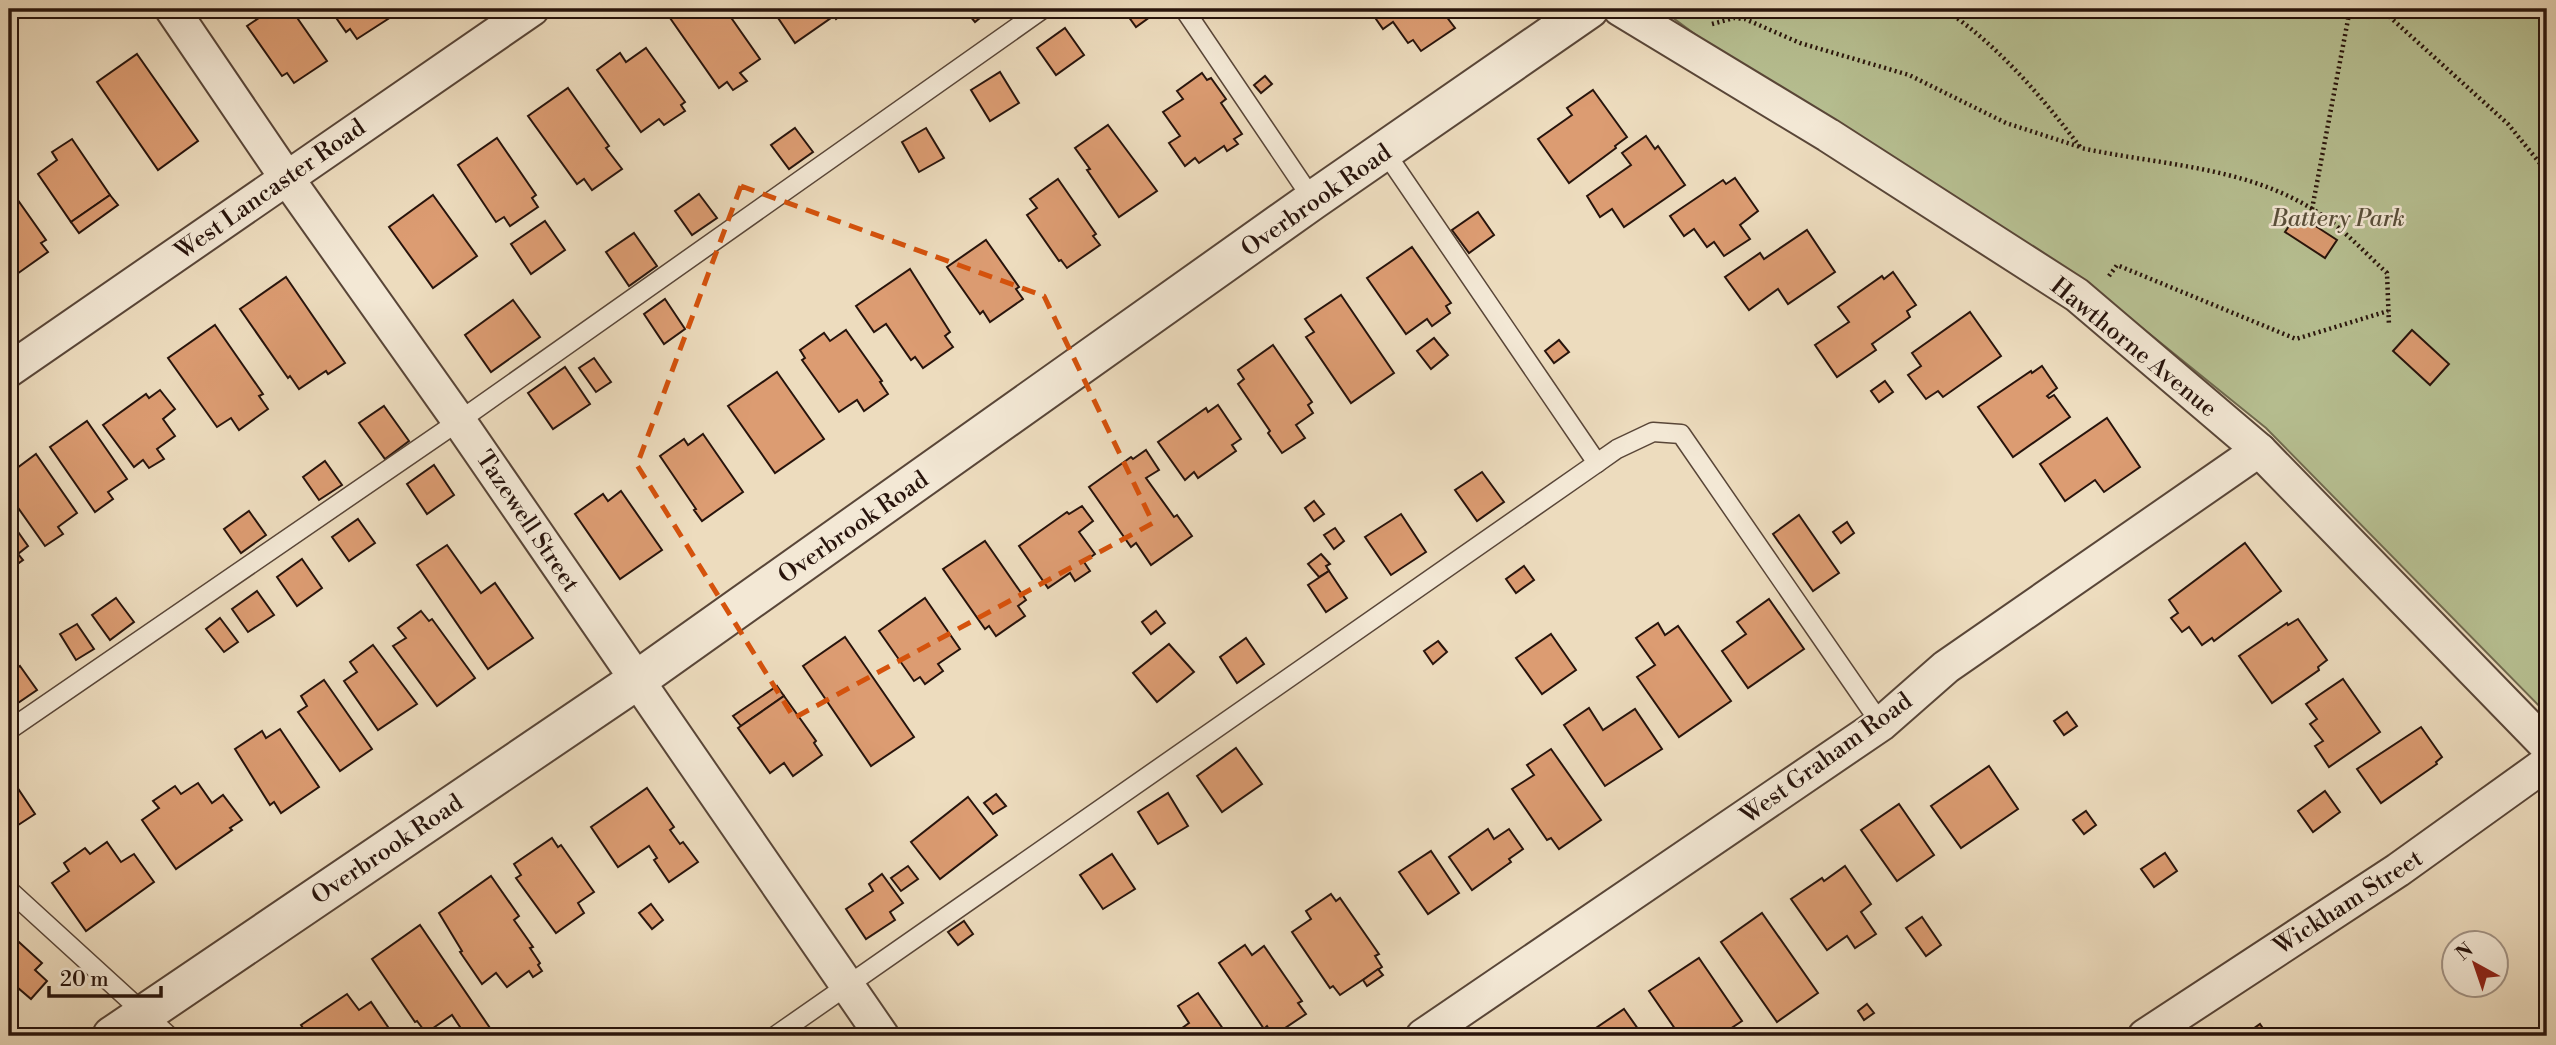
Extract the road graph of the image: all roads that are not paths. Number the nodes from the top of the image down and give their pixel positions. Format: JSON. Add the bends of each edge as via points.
{"nodes":[{"id":1,"x":16,"y":9,"type":"edge"},
{"id":2,"x":172,"y":9,"type":"edge"},
{"id":3,"x":532,"y":9,"type":"edge"},
{"id":4,"x":1042,"y":9,"type":"edge"},
{"id":5,"x":1184,"y":9,"type":"edge"},
{"id":6,"x":1589,"y":9,"type":"edge"},
{"id":7,"x":1620,"y":9,"type":"edge"},
{"id":8,"x":9,"y":13,"type":"edge"},
{"id":9,"x":1385,"y":152,"type":"junction"},
{"id":10,"x":286,"y":177,"type":"junction"},
{"id":11,"x":1313,"y":200,"type":"junction"},
{"id":12,"x":9,"y":370,"type":"edge"},
{"id":13,"x":459,"y":421,"type":"junction"},
{"id":14,"x":2259,"y":450,"type":"junction"},
{"id":15,"x":1597,"y":463,"type":"junction"},
{"id":16,"x":637,"y":680,"type":"junction"},
{"id":17,"x":1881,"y":724,"type":"junction"},
{"id":18,"x":9,"y":730,"type":"edge"},
{"id":19,"x":2547,"y":746,"type":"edge"},
{"id":20,"x":2547,"y":763,"type":"edge"},
{"id":21,"x":9,"y":890,"type":"edge"},
{"id":22,"x":847,"y":985,"type":"junction"},
{"id":23,"x":156,"y":1025,"type":"edge"},
{"id":24,"x":112,"y":1036,"type":"edge"},
{"id":25,"x":775,"y":1036,"type":"edge"},
{"id":26,"x":882,"y":1036,"type":"edge"},
{"id":27,"x":1423,"y":1036,"type":"edge"},
{"id":28,"x":2145,"y":1036,"type":"edge"}],
"edges":[{"from":1,"to":8,"type":"lane"},
{"from":2,"to":10,"type":"street","name":"Tazewell Street"},
{"from":3,"to":10,"type":"street","name":"West Lancaster Road"},
{"from":4,"to":13,"type":"lane"},
{"from":5,"to":11,"type":"lane"},
{"from":6,"to":9,"type":"street","name":"Overbrook Road"},
{"from":7,"to":14,"type":"street","name":"Hawthorne Avenue","via":[[1828,135],[2077,295]]},
{"from":9,"to":11,"type":"street","name":"Overbrook Road"},
{"from":9,"to":15,"type":"lane"},
{"from":10,"to":12,"type":"street","name":"West Lancaster Road"},
{"from":10,"to":13,"type":"street","name":"Tazewell Street"},
{"from":11,"to":16,"type":"street","name":"Overbrook Road"},
{"from":13,"to":16,"type":"street","name":"Tazewell Street"},
{"from":13,"to":18,"type":"lane"},
{"from":14,"to":17,"type":"street","name":"West Graham Road","via":[[1946,667]]},
{"from":14,"to":19,"type":"street","name":"Hawthorne Avenue"},
{"from":15,"to":17,"type":"lane","via":[[1653,432],[1681,434]]},
{"from":15,"to":22,"type":"lane"},
{"from":16,"to":22,"type":"street","name":"Tazewell Street"},
{"from":16,"to":23,"type":"street","name":"Overbrook Road"},
{"from":17,"to":27,"type":"street","name":"West Graham Road"},
{"from":20,"to":28,"type":"street","name":"Wickham Street","via":[[2398,870]]},
{"from":21,"to":23,"type":"lane"},
{"from":22,"to":25,"type":"lane"},
{"from":22,"to":26,"type":"street","name":"Tazewell Street"},
{"from":23,"to":24,"type":"street","name":"Overbrook Road"}]}
